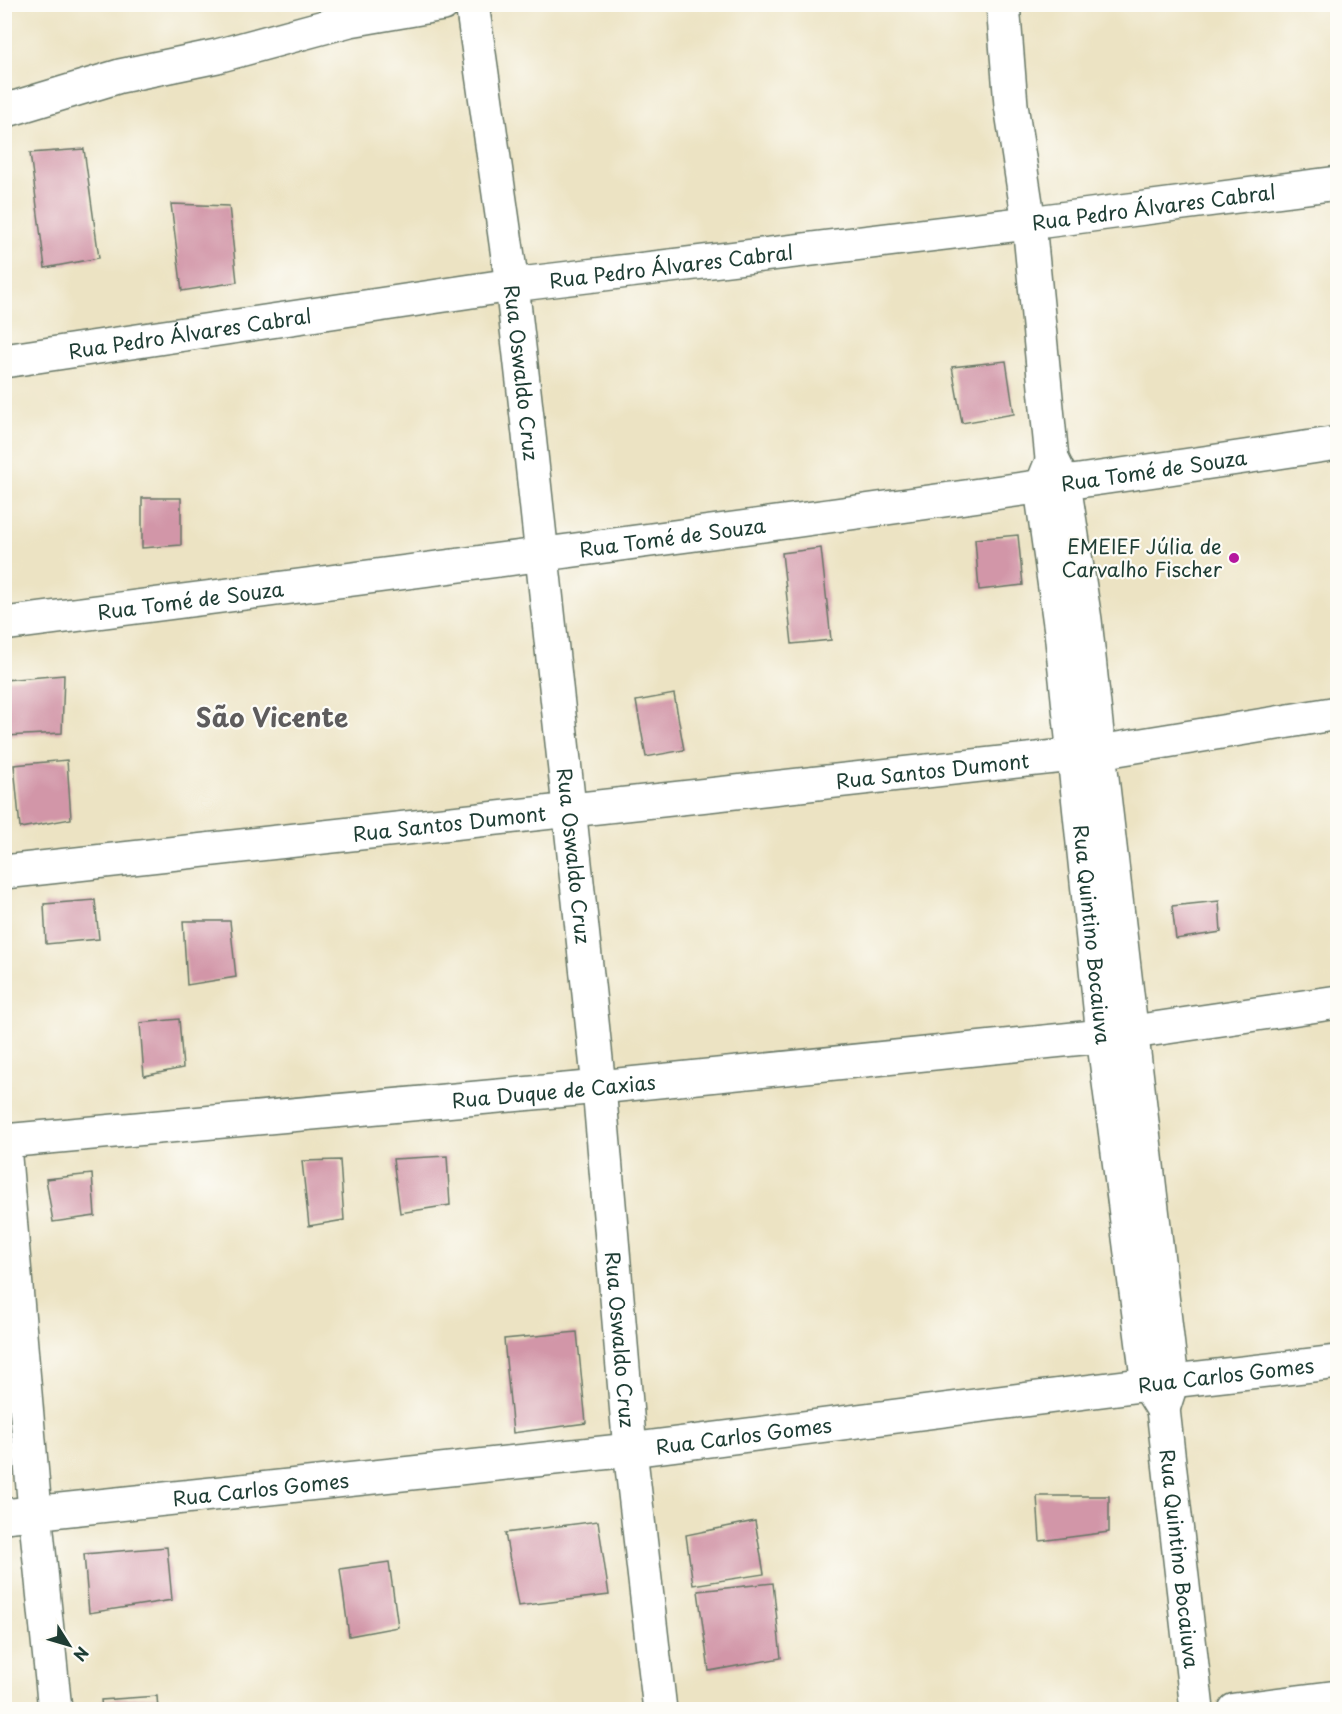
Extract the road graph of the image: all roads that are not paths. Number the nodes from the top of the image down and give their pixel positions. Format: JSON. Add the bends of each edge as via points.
{"nodes":[{"id":1,"x":443,"y":4,"type":"edge"},
{"id":2,"x":472,"y":4,"type":"edge"},
{"id":3,"x":1003,"y":4,"type":"edge"},
{"id":4,"x":4,"y":111,"type":"edge"},
{"id":5,"x":1338,"y":183,"type":"edge"},
{"id":6,"x":1029,"y":223,"type":"junction"},
{"id":7,"x":512,"y":285,"type":"junction"},
{"id":8,"x":4,"y":361,"type":"edge"},
{"id":9,"x":1338,"y":443,"type":"edge"},
{"id":10,"x":1052,"y":477,"type":"junction"},
{"id":11,"x":542,"y":555,"type":"junction"},
{"id":12,"x":4,"y":624,"type":"edge"},
{"id":13,"x":1338,"y":712,"type":"edge"},
{"id":14,"x":1086,"y":753,"type":"junction"},
{"id":15,"x":569,"y":810,"type":"junction"},
{"id":16,"x":4,"y":872,"type":"edge"},
{"id":17,"x":1338,"y":1002,"type":"edge"},
{"id":18,"x":1118,"y":1034,"type":"junction"},
{"id":19,"x":599,"y":1087,"type":"junction"},
{"id":20,"x":4,"y":1141,"type":"edge"},
{"id":21,"x":4,"y":1146,"type":"edge"},
{"id":22,"x":1338,"y":1362,"type":"edge"},
{"id":23,"x":1161,"y":1392,"type":"junction"},
{"id":24,"x":630,"y":1450,"type":"junction"},
{"id":25,"x":20,"y":1514,"type":"edge"},
{"id":26,"x":1338,"y":1697,"type":"edge"},
{"id":27,"x":55,"y":1710,"type":"edge"},
{"id":28,"x":660,"y":1710,"type":"edge"},
{"id":29,"x":1197,"y":1710,"type":"edge"},
{"id":30,"x":1235,"y":1710,"type":"edge"}],
"edges":[{"from":1,"to":4,"type":"street","via":[[350,20],[217,56],[120,76]]},
{"from":2,"to":7,"type":"street","name":"Rua Oswaldo Cruz"},
{"from":3,"to":6,"type":"street","name":"Rua Quintino Bocaiuva","via":[[1011,105]]},
{"from":5,"to":6,"type":"street","name":"Rua Pedro Álvares Cabral"},
{"from":6,"to":7,"type":"street","name":"Rua Pedro Álvares Cabral"},
{"from":6,"to":10,"type":"street","name":"Rua Quintino Bocaiuva"},
{"from":7,"to":8,"type":"street","name":"Rua Pedro Álvares Cabral"},
{"from":7,"to":11,"type":"street","name":"Rua Oswaldo Cruz"},
{"from":9,"to":10,"type":"street","name":"Rua Tomé de Souza"},
{"from":10,"to":11,"type":"street","name":"Rua Tomé de Souza"},
{"from":10,"to":14,"type":"street","name":"Rua Quintino Bocaiuva","via":[[1085,620]]},
{"from":11,"to":12,"type":"street","name":"Rua Tomé de Souza"},
{"from":11,"to":15,"type":"street","name":"Rua Oswaldo Cruz"},
{"from":13,"to":14,"type":"street","name":"Rua Santos Dumont"},
{"from":14,"to":15,"type":"street","name":"Rua Santos Dumont"},
{"from":14,"to":18,"type":"street","name":"Rua Quintino Bocaiuva"},
{"from":15,"to":16,"type":"street","name":"Rua Santos Dumont"},
{"from":15,"to":19,"type":"street","name":"Rua Oswaldo Cruz"},
{"from":17,"to":18,"type":"street","name":"Rua Duque de Caxias"},
{"from":18,"to":19,"type":"street","name":"Rua Duque de Caxias"},
{"from":18,"to":23,"type":"street","name":"Rua Quintino Bocaiuva"},
{"from":19,"to":20,"type":"street","name":"Rua Duque de Caxias"},
{"from":19,"to":24,"type":"street","name":"Rua Oswaldo Cruz"},
{"from":21,"to":25,"type":"street"},
{"from":22,"to":23,"type":"street","name":"Rua Carlos Gomes"},
{"from":23,"to":24,"type":"street","name":"Rua Carlos Gomes"},
{"from":23,"to":29,"type":"street","name":"Rua Quintino Bocaiuva"},
{"from":24,"to":25,"type":"street","name":"Rua Carlos Gomes"},
{"from":24,"to":28,"type":"street","name":"Rua Oswaldo Cruz"},
{"from":25,"to":27,"type":"street"},
{"from":26,"to":30,"type":"street"}]}
